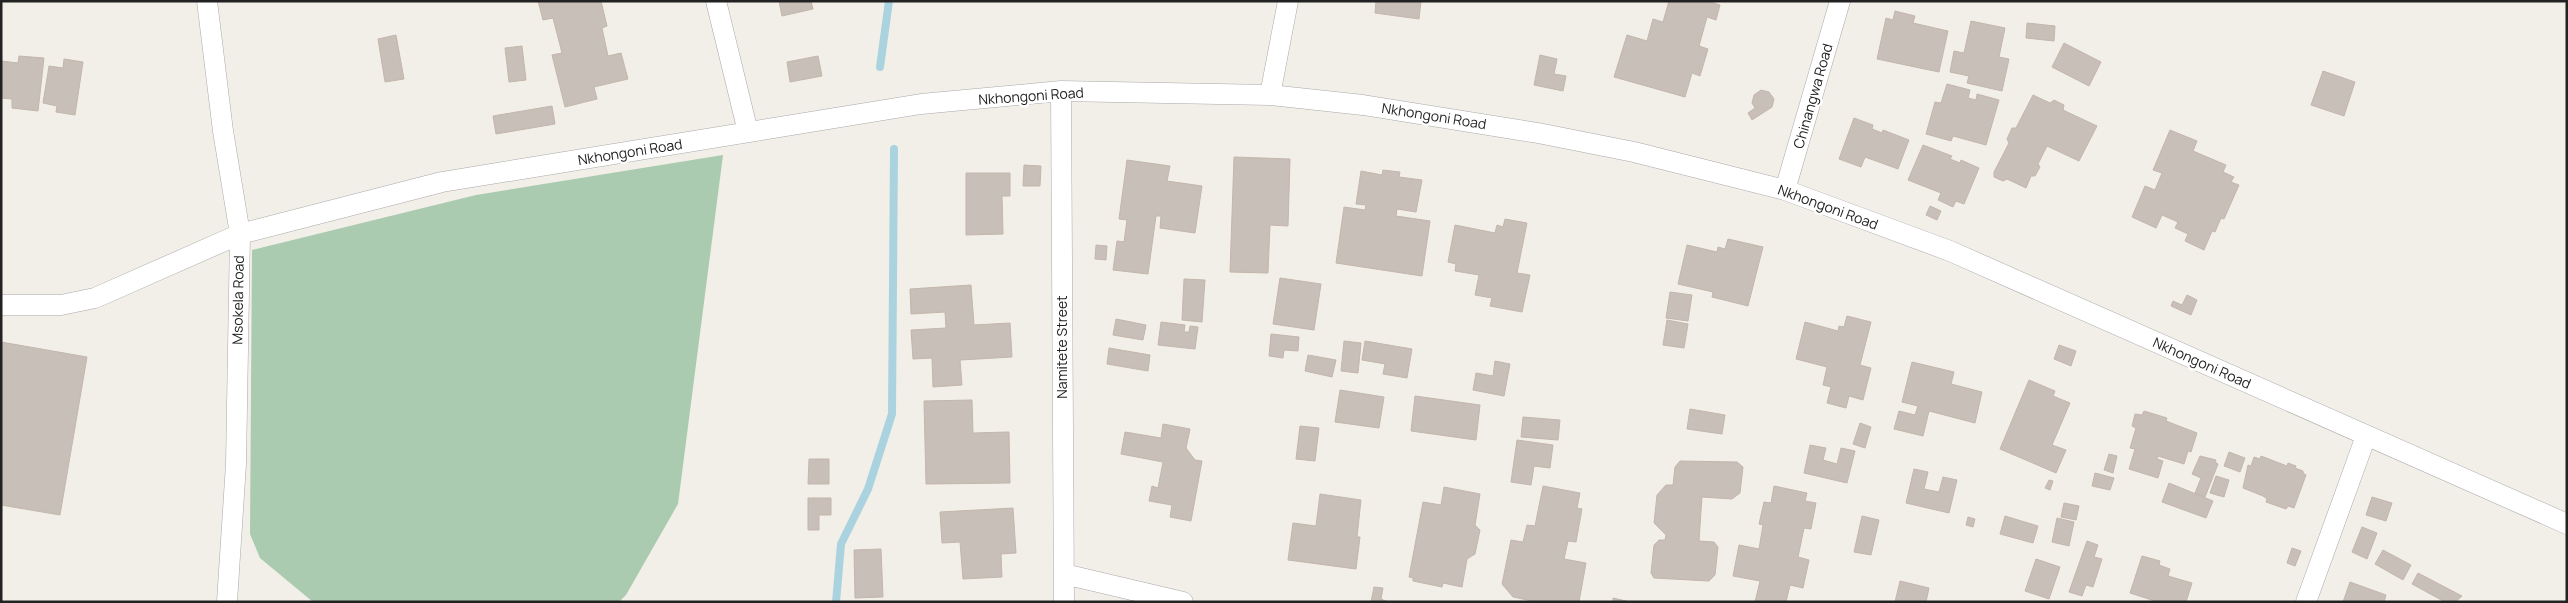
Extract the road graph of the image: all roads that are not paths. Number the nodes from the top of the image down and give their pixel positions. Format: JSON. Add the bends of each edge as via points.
{"nodes":[{"id":1,"x":207,"y":1,"type":"edge"},
{"id":2,"x":716,"y":1,"type":"edge"},
{"id":3,"x":1288,"y":1,"type":"edge"},
{"id":4,"x":1840,"y":1,"type":"edge"},
{"id":5,"x":1061,"y":91,"type":"junction"},
{"id":6,"x":1270,"y":95,"type":"junction"},
{"id":7,"x":748,"y":132,"type":"junction"},
{"id":8,"x":1785,"y":190,"type":"junction"},
{"id":9,"x":240,"y":234,"type":"junction"},
{"id":10,"x":1,"y":305,"type":"edge"},
{"id":11,"x":2366,"y":436,"type":"junction"},
{"id":12,"x":2567,"y":524,"type":"edge"},
{"id":13,"x":1064,"y":574,"type":"junction"},
{"id":14,"x":227,"y":602,"type":"edge"},
{"id":15,"x":1064,"y":602,"type":"edge"},
{"id":16,"x":1183,"y":602,"type":"edge"},
{"id":17,"x":2306,"y":602,"type":"edge"}],
"edges":[{"from":1,"to":9,"type":"street","name":"Msokela Road"},
{"from":2,"to":7,"type":"street"},
{"from":3,"to":6,"type":"street"},
{"from":4,"to":8,"type":"street","name":"Chinangwa Road"},
{"from":5,"to":6,"type":"street","name":"Nkhongoni Road"},
{"from":5,"to":7,"type":"street","name":"Nkhongoni Road","via":[[920,104]]},
{"from":5,"to":13,"type":"street","name":"Namitete Street"},
{"from":6,"to":8,"type":"street","name":"Nkhongoni Road","via":[[1363,105],[1538,133],[1634,152]]},
{"from":7,"to":9,"type":"street","name":"Nkhongoni Road","via":[[442,182]]},
{"from":8,"to":11,"type":"street","name":"Nkhongoni Road","via":[[1950,251]]},
{"from":9,"to":10,"type":"street","name":"Nkhongoni Road","via":[[95,298],[61,306]]},
{"from":9,"to":14,"type":"street","name":"Msokela Road","via":[[236,464]]},
{"from":11,"to":12,"type":"street","name":"Nkhongoni Road"},
{"from":11,"to":17,"type":"street"},
{"from":13,"to":15,"type":"street","name":"Namitete Street"},
{"from":13,"to":16,"type":"street"}]}
